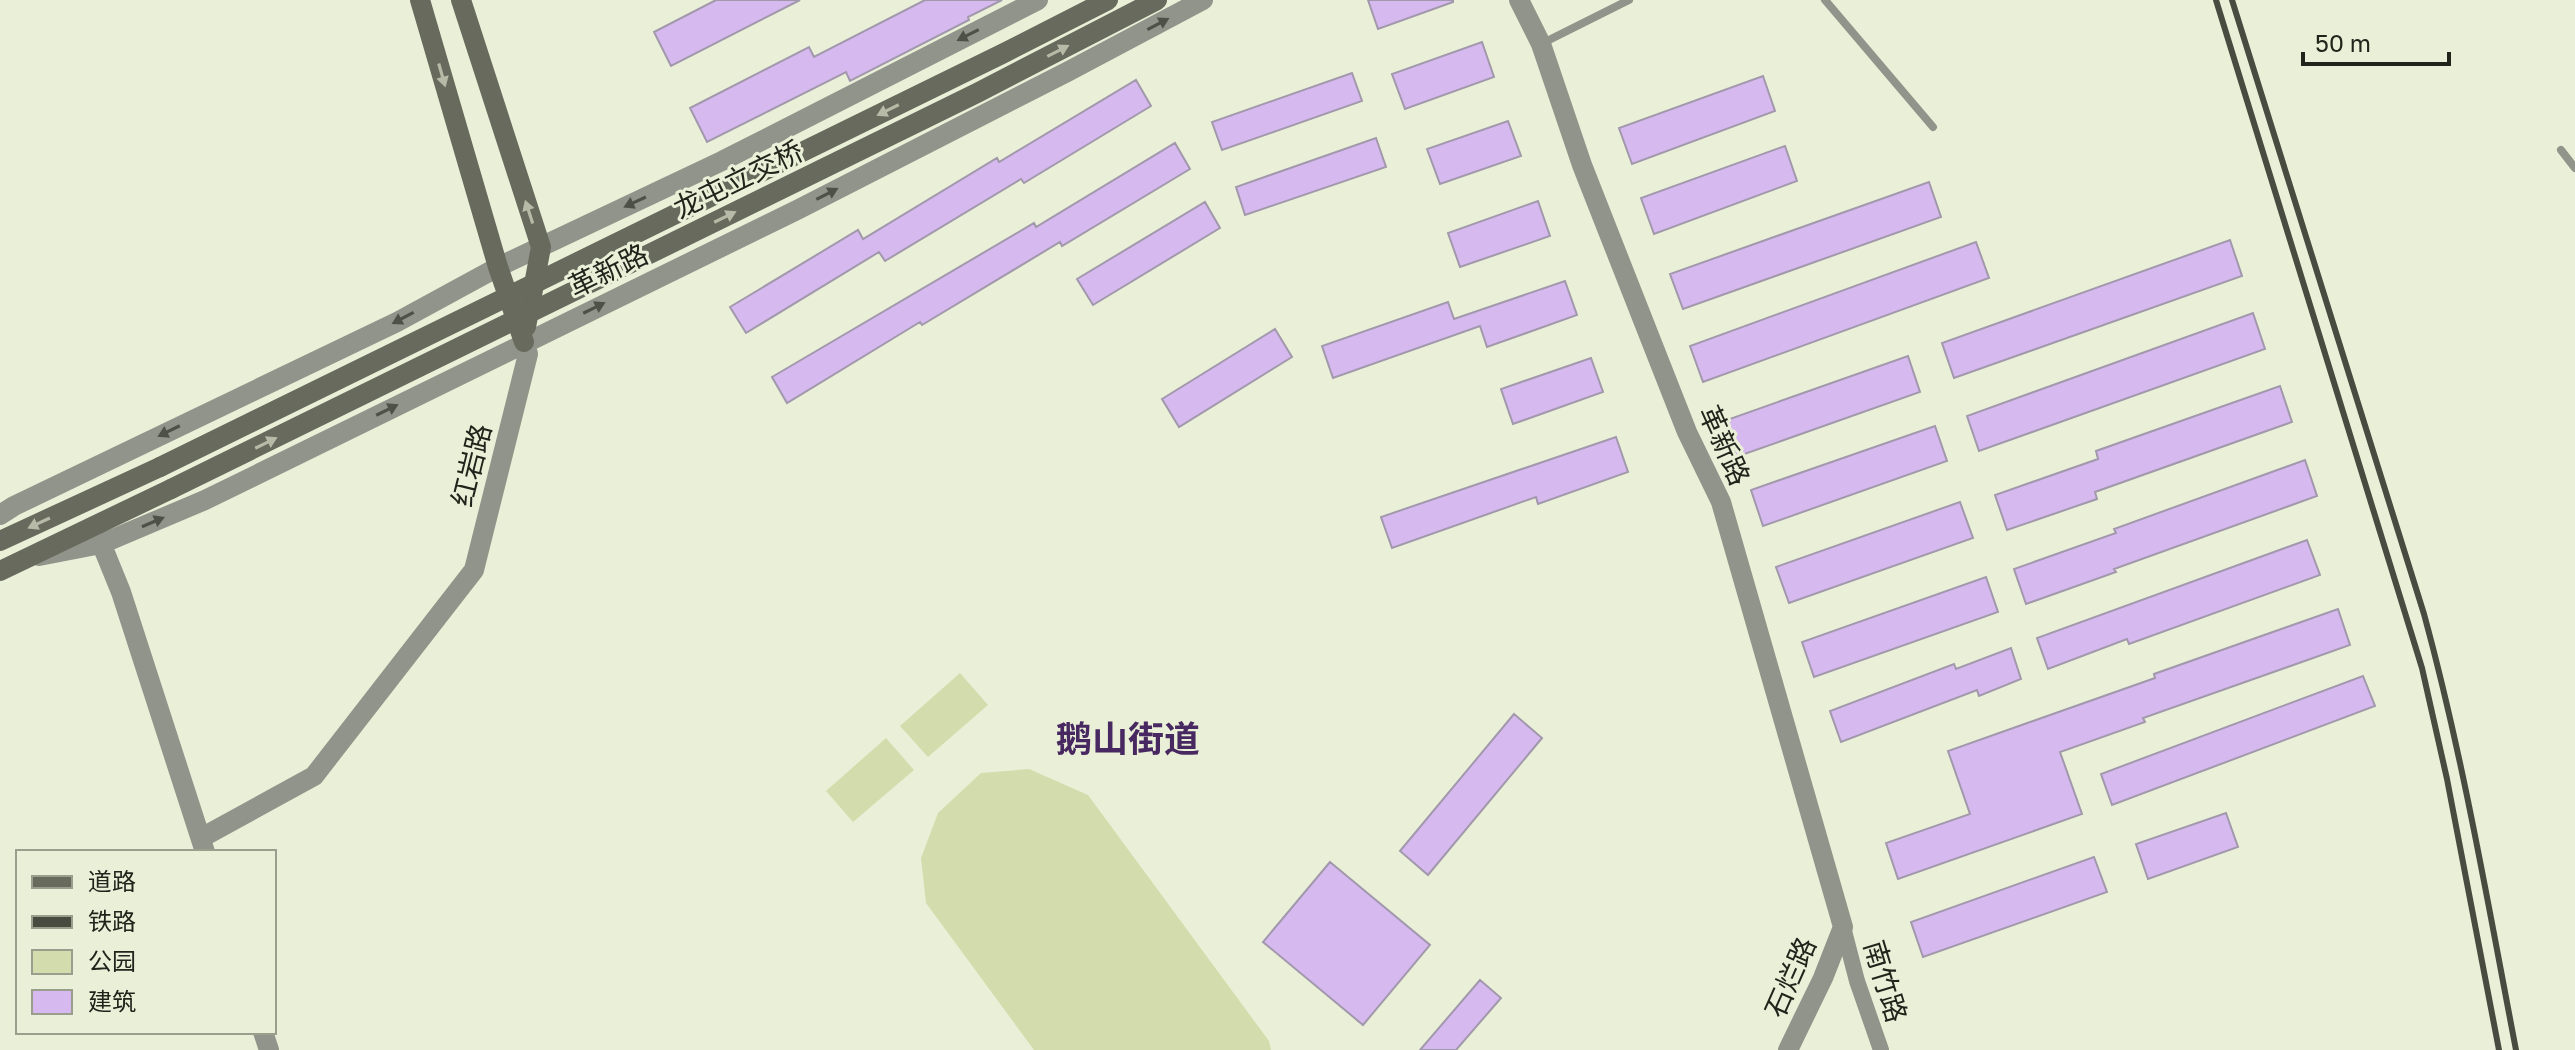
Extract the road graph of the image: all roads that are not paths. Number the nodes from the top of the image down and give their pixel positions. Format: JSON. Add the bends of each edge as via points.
{"nodes":[{"id":1,"x":420,"y":0,"type":"edge"},
{"id":2,"x":461,"y":0,"type":"edge"},
{"id":3,"x":1038,"y":0,"type":"edge"},
{"id":4,"x":1108,"y":0,"type":"edge"},
{"id":5,"x":1157,"y":0,"type":"edge"},
{"id":6,"x":1203,"y":0,"type":"edge"},
{"id":7,"x":1519,"y":0,"type":"edge"},
{"id":8,"x":1629,"y":0,"type":"edge"},
{"id":9,"x":1825,"y":0,"type":"edge"},
{"id":10,"x":1541,"y":44,"type":"junction"},
{"id":11,"x":1933,"y":127,"type":"dead end"},
{"id":12,"x":2561,"y":150,"type":"dead end"},
{"id":13,"x":2575,"y":168,"type":"edge"},
{"id":14,"x":541,"y":247,"type":"junction"},
{"id":15,"x":498,"y":267,"type":"junction"},
{"id":16,"x":524,"y":342,"type":"junction"},
{"id":17,"x":171,"y":489,"type":"joint"},
{"id":18,"x":0,"y":515,"type":"edge"},
{"id":19,"x":98,"y":535,"type":"junction"},
{"id":20,"x":0,"y":541,"type":"edge"},
{"id":21,"x":0,"y":571,"type":"edge"},
{"id":22,"x":203,"y":845,"type":"edge"},
{"id":23,"x":1843,"y":927,"type":"junction"},
{"id":24,"x":1788,"y":1050,"type":"edge"},
{"id":25,"x":1881,"y":1050,"type":"edge"}],
"edges":[{"from":1,"to":15,"type":"main road","name":"红岩路","one_way":true},
{"from":14,"to":2,"type":"main road","one_way":true},
{"from":3,"to":14,"type":"street","name":"革新路","one_way":true},
{"from":4,"to":20,"type":"main road","name":"龙屯立交桥","one_way":true,"bridge":true},
{"from":17,"to":5,"type":"main road","name":"龙屯立交桥","one_way":true,"bridge":true},
{"from":16,"to":6,"type":"street","name":"革新路","one_way":true,"via":[[797,210]]},
{"from":7,"to":10,"type":"street","name":"革新路"},
{"from":8,"to":10,"type":"lane"},
{"from":9,"to":11,"type":"lane"},
{"from":10,"to":23,"type":"street","name":"革新路","via":[[1587,180],[1687,432],[1721,502]]},
{"from":12,"to":13,"type":"lane"},
{"from":14,"to":15,"type":"street","name":"革新路"},
{"from":14,"to":16,"type":"main road"},
{"from":15,"to":16,"type":"main road","name":"红岩路"},
{"from":15,"to":18,"type":"street","name":"革新路","one_way":true,"via":[[397,322]]},
{"from":19,"to":16,"type":"street","name":"革新路","one_way":true,"via":[[205,500]]},
{"from":16,"to":22,"type":"street","name":"红岩路","via":[[528,354],[474,570],[314,776]]},
{"from":17,"to":19,"type":"main road","name":"革新路"},
{"from":19,"to":21,"type":"main road","name":"革新路"},
{"from":19,"to":22,"type":"street"},
{"from":23,"to":24,"type":"street","name":"石烂路"},
{"from":23,"to":25,"type":"street","name":"南竹路"}]}
